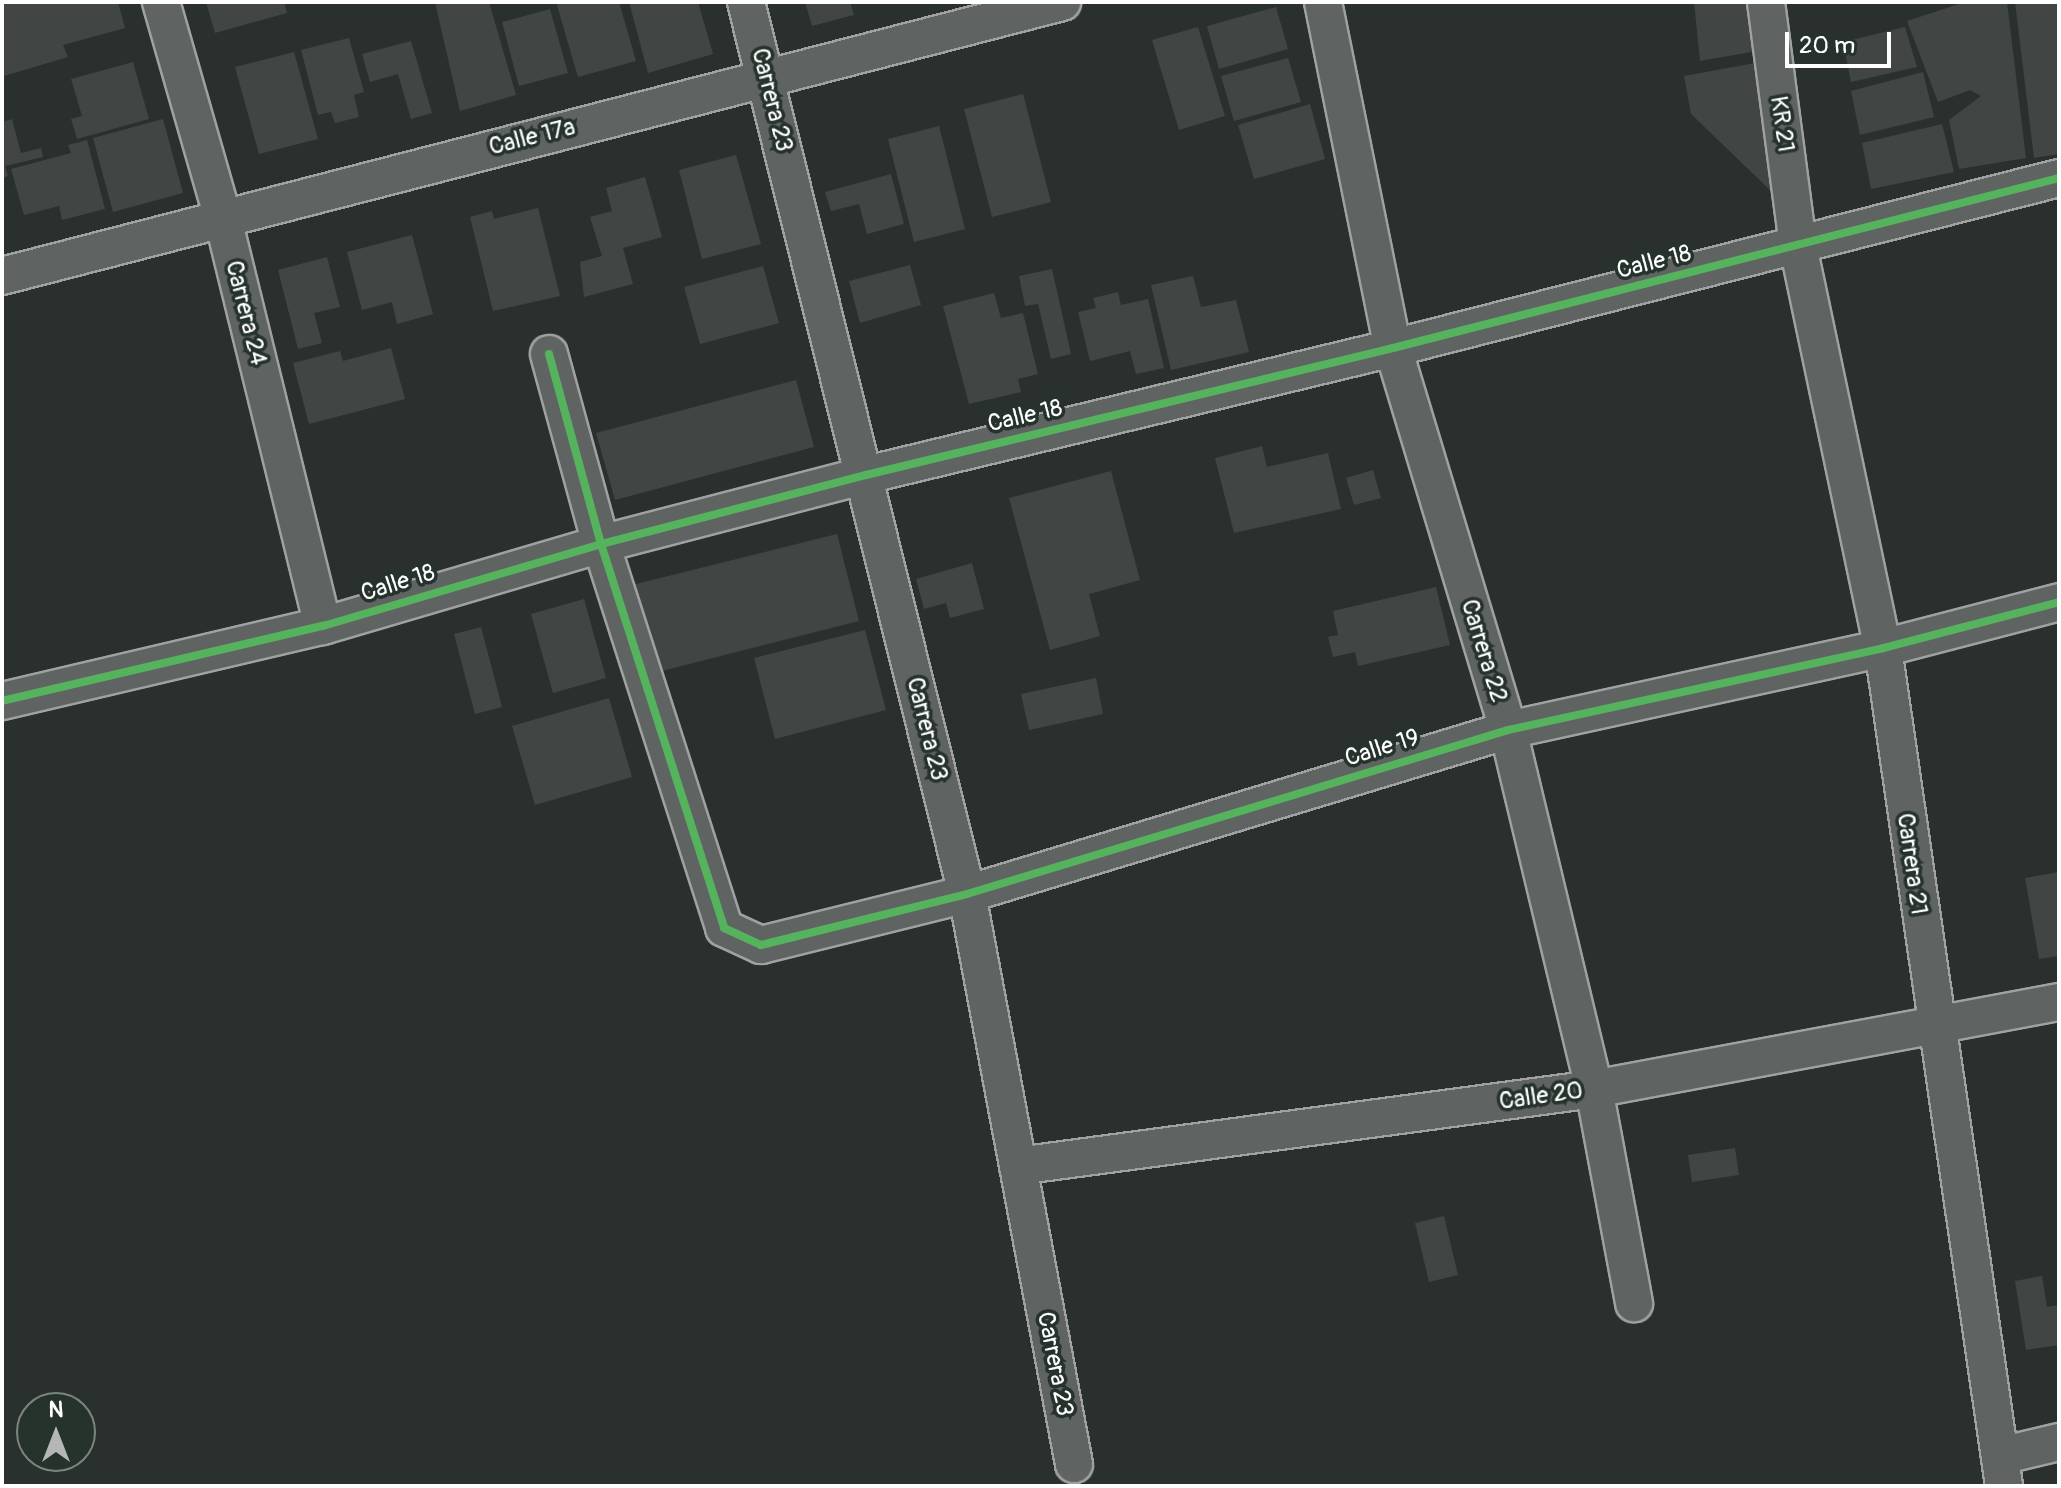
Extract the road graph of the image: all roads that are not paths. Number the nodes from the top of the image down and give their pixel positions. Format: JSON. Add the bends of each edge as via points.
{"nodes":[{"id":1,"x":161,"y":2,"type":"edge"},
{"id":2,"x":746,"y":2,"type":"edge"},
{"id":3,"x":1062,"y":2,"type":"edge"},
{"id":4,"x":1323,"y":2,"type":"edge"},
{"id":5,"x":1766,"y":2,"type":"edge"},
{"id":6,"x":767,"y":78,"type":"junction"},
{"id":7,"x":2059,"y":178,"type":"edge"},
{"id":8,"x":222,"y":215,"type":"junction"},
{"id":9,"x":1798,"y":246,"type":"junction"},
{"id":10,"x":2,"y":276,"type":"edge"},
{"id":11,"x":1393,"y":348,"type":"junction"},
{"id":12,"x":549,"y":354,"type":"dead end"},
{"id":13,"x":866,"y":475,"type":"junction"},
{"id":14,"x":601,"y":544,"type":"junction"},
{"id":15,"x":2059,"y":602,"type":"edge"},
{"id":16,"x":323,"y":626,"type":"junction"},
{"id":17,"x":1883,"y":648,"type":"junction"},
{"id":18,"x":2,"y":701,"type":"edge"},
{"id":19,"x":1508,"y":730,"type":"junction"},
{"id":20,"x":967,"y":894,"type":"junction"},
{"id":21,"x":2059,"y":1002,"type":"edge"},
{"id":22,"x":1935,"y":1030,"type":"junction"},
{"id":23,"x":1594,"y":1089,"type":"junction"},
{"id":24,"x":1018,"y":1166,"type":"junction"},
{"id":25,"x":1634,"y":1303,"type":"dead end"},
{"id":26,"x":2059,"y":1442,"type":"edge"},
{"id":27,"x":1074,"y":1464,"type":"dead end"},
{"id":28,"x":2002,"y":1471,"type":"edge"}],
"edges":[{"from":1,"to":8,"type":"street","name":"Carrera 24"},
{"from":2,"to":6,"type":"street","name":"Carrera 23"},
{"from":3,"to":6,"type":"street","name":"Calle 17a"},
{"from":4,"to":11,"type":"street","name":"Carrera 22"},
{"from":5,"to":9,"type":"street","name":"KR 21"},
{"from":6,"to":8,"type":"street","name":"Calle 17a"},
{"from":6,"to":13,"type":"street","name":"Carrera 23"},
{"from":7,"to":9,"type":"street","name":"Calle 18"},
{"from":8,"to":10,"type":"street","name":"Calle 17a"},
{"from":8,"to":16,"type":"street","name":"Carrera 24"},
{"from":9,"to":11,"type":"street","name":"Calle 18"},
{"from":9,"to":17,"type":"street","name":"Carrera 21"},
{"from":11,"to":13,"type":"street","name":"Calle 18"},
{"from":11,"to":19,"type":"street","name":"Carrera 22"},
{"from":12,"to":14,"type":"street"},
{"from":13,"to":14,"type":"street","name":"Calle 18"},
{"from":13,"to":20,"type":"street","name":"Carrera 23"},
{"from":14,"to":16,"type":"street","name":"Calle 18"},
{"from":14,"to":20,"type":"street","name":"Calle 19","via":[[724,928],[761,945]]},
{"from":15,"to":17,"type":"street","name":"Calle 19"},
{"from":16,"to":18,"type":"street","name":"Calle 18"},
{"from":17,"to":19,"type":"street","name":"Calle 19"},
{"from":17,"to":22,"type":"street","name":"Carrera 21"},
{"from":19,"to":20,"type":"street","name":"Calle 19"},
{"from":19,"to":23,"type":"street","name":"Carrera 22"},
{"from":20,"to":24,"type":"street","name":"Carrera 23"},
{"from":21,"to":22,"type":"street","name":"Calle 20"},
{"from":22,"to":23,"type":"street","name":"Calle 20"},
{"from":22,"to":28,"type":"street","name":"Carrera 21"},
{"from":23,"to":24,"type":"street","name":"Calle 20"},
{"from":23,"to":25,"type":"street","name":"Carrera 22"},
{"from":24,"to":27,"type":"street","name":"Carrera 23"},
{"from":26,"to":28,"type":"street"}]}
